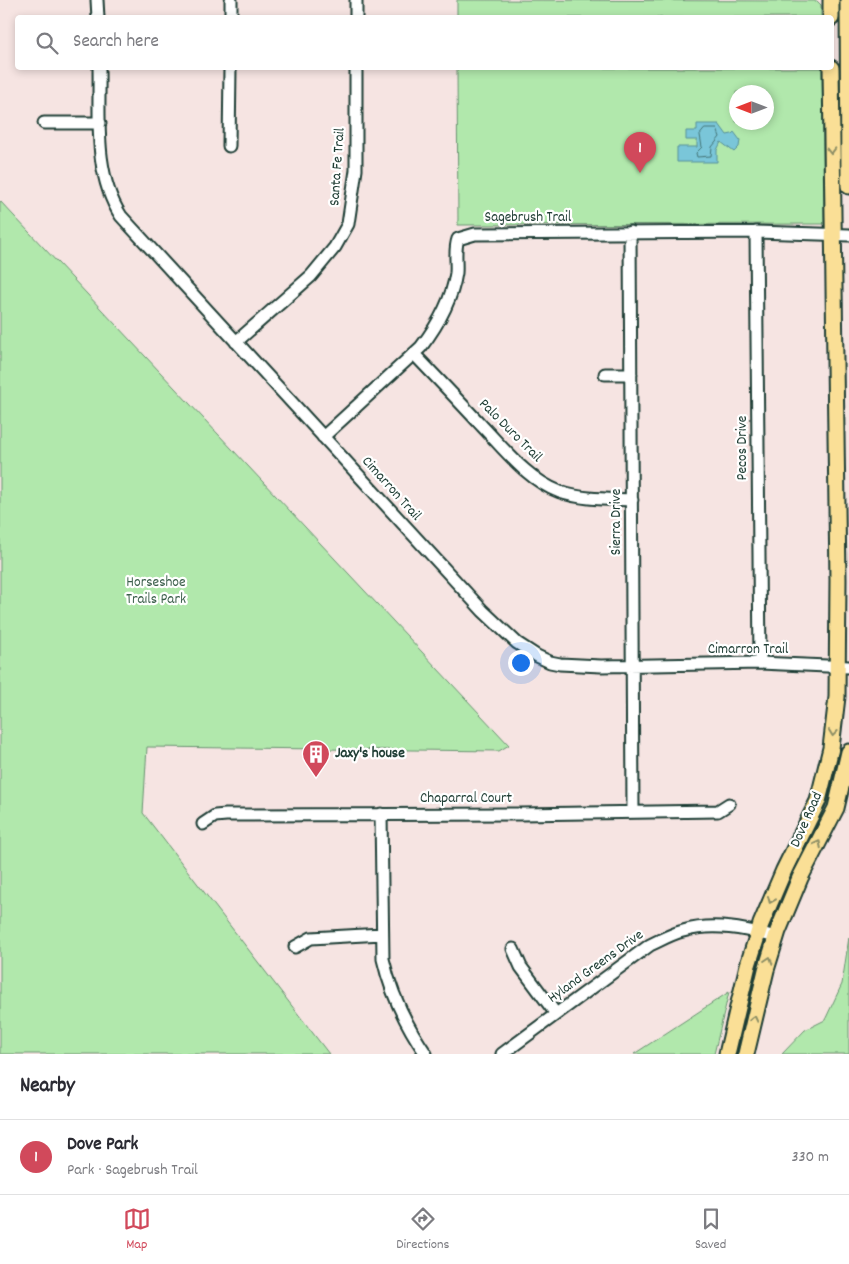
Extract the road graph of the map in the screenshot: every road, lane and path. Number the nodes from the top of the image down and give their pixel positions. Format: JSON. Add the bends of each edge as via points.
{"nodes":[{"id":1,"x":97,"y":0,"type":"edge"},
{"id":2,"x":232,"y":0,"type":"edge"},
{"id":3,"x":356,"y":0,"type":"edge"},
{"id":4,"x":831,"y":0,"type":"edge"},
{"id":5,"x":848,"y":0,"type":"edge"},
{"id":6,"x":98,"y":15,"type":"edge"},
{"id":7,"x":231,"y":15,"type":"edge"},
{"id":8,"x":356,"y":15,"type":"edge"},
{"id":9,"x":831,"y":15,"type":"edge"},
{"id":10,"x":99,"y":70,"type":"edge"},
{"id":11,"x":230,"y":70,"type":"edge"},
{"id":12,"x":356,"y":70,"type":"edge"},
{"id":13,"x":831,"y":70,"type":"edge"},
{"id":14,"x":831,"y":101,"type":"junction"},
{"id":15,"x":849,"y":101,"type":"edge"},
{"id":16,"x":44,"y":123,"type":"dead end"},
{"id":17,"x":100,"y":123,"type":"junction"},
{"id":18,"x":831,"y":126,"type":"junction"},
{"id":19,"x":849,"y":126,"type":"edge"},
{"id":20,"x":228,"y":146,"type":"dead end"},
{"id":21,"x":849,"y":186,"type":"edge"},
{"id":22,"x":630,"y":232,"type":"junction"},
{"id":23,"x":756,"y":232,"type":"junction"},
{"id":24,"x":849,"y":235,"type":"edge"},
{"id":25,"x":833,"y":236,"type":"junction"},
{"id":26,"x":236,"y":342,"type":"junction"},
{"id":27,"x":414,"y":354,"type":"junction"},
{"id":28,"x":604,"y":374,"type":"dead end"},
{"id":29,"x":631,"y":374,"type":"junction"},
{"id":30,"x":323,"y":436,"type":"junction"},
{"id":31,"x":632,"y":500,"type":"junction"},
{"id":32,"x":760,"y":663,"type":"junction"},
{"id":33,"x":633,"y":665,"type":"junction"},
{"id":34,"x":844,"y":667,"type":"edge"},
{"id":35,"x":849,"y":752,"type":"edge"},
{"id":36,"x":729,"y":804,"type":"dead end"},
{"id":37,"x":633,"y":812,"type":"junction"},
{"id":38,"x":381,"y":814,"type":"junction"},
{"id":39,"x":203,"y":824,"type":"dead end"},
{"id":40,"x":784,"y":870,"type":"junction"},
{"id":41,"x":800,"y":878,"type":"junction"},
{"id":42,"x":758,"y":932,"type":"junction"},
{"id":43,"x":382,"y":934,"type":"junction"},
{"id":44,"x":776,"y":937,"type":"junction"},
{"id":45,"x":295,"y":947,"type":"dead end"},
{"id":46,"x":513,"y":949,"type":"dead end"},
{"id":47,"x":556,"y":1014,"type":"junction"},
{"id":48,"x":426,"y":1054,"type":"edge"},
{"id":49,"x":502,"y":1054,"type":"edge"},
{"id":50,"x":727,"y":1054,"type":"edge"},
{"id":51,"x":746,"y":1054,"type":"edge"}],
"edges":[{"from":1,"to":6,"type":"street"},
{"from":2,"to":7,"type":"street"},
{"from":3,"to":8,"type":"street"},
{"from":4,"to":9,"type":"main road"},
{"from":5,"to":15,"type":"main road"},
{"from":10,"to":17,"type":"street","name":"Cimarron Trail"},
{"from":11,"to":20,"type":"street"},
{"from":12,"to":26,"type":"street","name":"Santa Fe Trail","via":[[356,170],[348,224],[335,247],[311,276]]},
{"from":13,"to":14,"type":"main road","name":"Dove Road"},
{"from":14,"to":15,"type":"main road"},
{"from":14,"to":18,"type":"main road","name":"Dove Road"},
{"from":15,"to":19,"type":"main road"},
{"from":16,"to":17,"type":"street"},
{"from":17,"to":26,"type":"street","name":"Cimarron Trail","via":[[100,153],[108,192],[115,207]]},
{"from":18,"to":19,"type":"main road"},
{"from":18,"to":25,"type":"main road","name":"Dove Road","one_way":true},
{"from":19,"to":21,"type":"main road"},
{"from":22,"to":23,"type":"street","name":"Sagebrush Trail"},
{"from":22,"to":27,"type":"street","name":"Sagebrush Trail","via":[[475,234],[458,239],[456,272],[447,304],[430,335]]},
{"from":22,"to":29,"type":"street","name":"Sierra Drive"},
{"from":23,"to":25,"type":"street","name":"Sagebrush Trail"},
{"from":23,"to":32,"type":"street","name":"Pecos Drive"},
{"from":24,"to":25,"type":"street","name":"Sagebrush Trail"},
{"from":25,"to":34,"type":"main road","name":"Dove Road"},
{"from":26,"to":30,"type":"street","name":"Cimarron Trail"},
{"from":27,"to":30,"type":"street","name":"Sagebrush Trail"},
{"from":27,"to":31,"type":"street","name":"Palo Duro Trail","via":[[539,481],[573,496]]},
{"from":28,"to":29,"type":"street"},
{"from":29,"to":31,"type":"street","name":"Sierra Drive"},
{"from":30,"to":33,"type":"street","name":"Cimarron Trail","via":[[483,611],[517,643],[550,662]]},
{"from":31,"to":33,"type":"street","name":"Sierra Drive"},
{"from":32,"to":33,"type":"street","name":"Cimarron Trail"},
{"from":32,"to":34,"type":"street","name":"Cimarron Trail"},
{"from":33,"to":37,"type":"street","name":"Sierra Drive"},
{"from":34,"to":40,"type":"main road","name":"Dove Road","one_way":true,"via":[[831,748],[818,801]]},
{"from":41,"to":35,"type":"main road","name":"Dove Road","one_way":true,"via":[[836,808]]},
{"from":36,"to":37,"type":"street","name":"Chaparral Court","via":[[718,811]]},
{"from":37,"to":38,"type":"street","name":"Chaparral Court"},
{"from":38,"to":39,"type":"street","name":"Chaparral Court","via":[[226,815],[215,816]]},
{"from":38,"to":43,"type":"street"},
{"from":40,"to":41,"type":"main road"},
{"from":40,"to":42,"type":"main road","name":"Dove Road","one_way":true},
{"from":41,"to":44,"type":"main road","name":"Dove Road"},
{"from":42,"to":44,"type":"street","name":"Hyland Greens Drive"},
{"from":42,"to":47,"type":"street","name":"Hyland Greens Drive","via":[[722,926],[672,934],[650,945]]},
{"from":42,"to":50,"type":"main road","name":"Dove Road"},
{"from":43,"to":45,"type":"street","via":[[311,938]]},
{"from":43,"to":48,"type":"street","via":[[388,982]]},
{"from":51,"to":44,"type":"main road","name":"Dove Road","one_way":true},
{"from":46,"to":47,"type":"street","via":[[521,966]]},
{"from":47,"to":49,"type":"street","name":"Hyland Greens Drive"}]}
